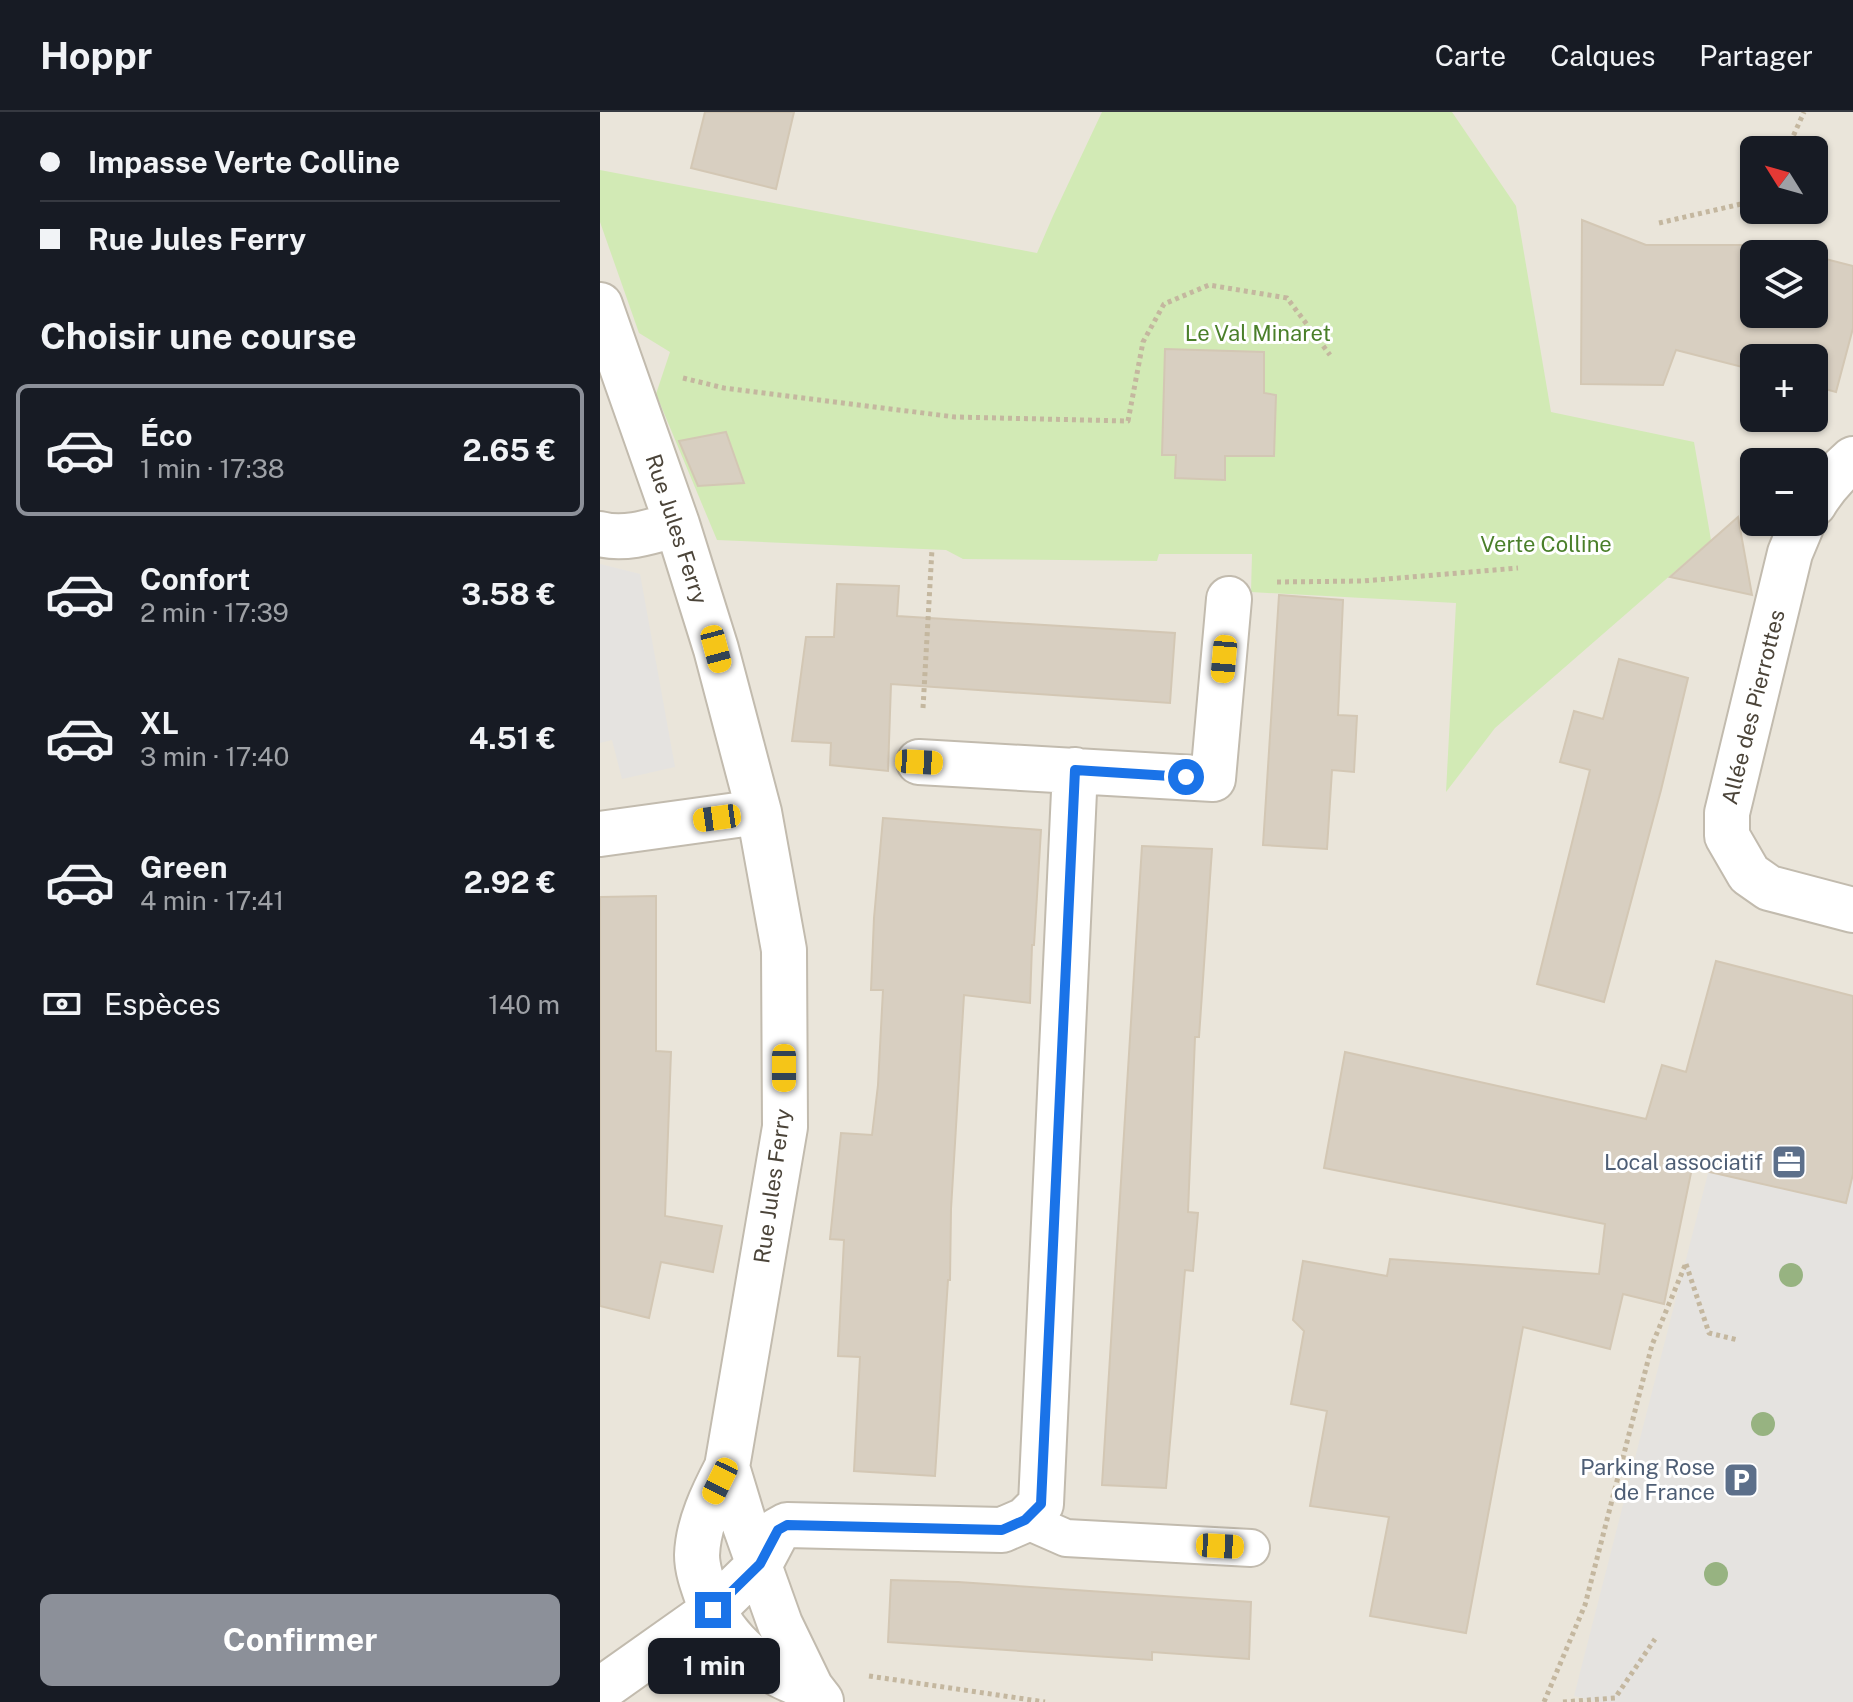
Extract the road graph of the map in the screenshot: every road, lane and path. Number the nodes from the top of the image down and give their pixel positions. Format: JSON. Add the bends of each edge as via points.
{"nodes":[{"id":1,"x":1804,"y":112,"type":"edge"},
{"id":2,"x":1793,"y":136,"type":"edge"},
{"id":3,"x":1740,"y":204,"type":"edge"},
{"id":4,"x":1659,"y":223,"type":"dead end"},
{"id":5,"x":600,"y":305,"type":"edge"},
{"id":6,"x":1330,"y":355,"type":"dead end"},
{"id":7,"x":620,"y":363,"type":"junction"},
{"id":8,"x":1853,"y":459,"type":"edge"},
{"id":9,"x":1828,"y":484,"type":"edge"},
{"id":10,"x":677,"y":524,"type":"junction"},
{"id":11,"x":600,"y":534,"type":"edge"},
{"id":12,"x":1797,"y":536,"type":"edge"},
{"id":13,"x":932,"y":549,"type":"dead end"},
{"id":14,"x":1518,"y":568,"type":"dead end"},
{"id":15,"x":1229,"y":599,"type":"joint"},
{"id":16,"x":922,"y":715,"type":"dead end"},
{"id":17,"x":919,"y":762,"type":"dead end"},
{"id":18,"x":1075,"y":770,"type":"junction"},
{"id":19,"x":759,"y":812,"type":"junction"},
{"id":20,"x":600,"y":834,"type":"edge"},
{"id":21,"x":1853,"y":910,"type":"edge"},
{"id":22,"x":1738,"y":1340,"type":"dead end"},
{"id":23,"x":727,"y":1467,"type":"junction"},
{"id":24,"x":1025,"y":1520,"type":"junction"},
{"id":25,"x":1251,"y":1548,"type":"dead end"},
{"id":26,"x":760,"y":1564,"type":"junction"},
{"id":27,"x":713,"y":1610,"type":"junction"},
{"id":28,"x":1655,"y":1639,"type":"dead end"},
{"id":29,"x":600,"y":1690,"type":"edge"},
{"id":30,"x":818,"y":1696,"type":"edge"},
{"id":31,"x":1045,"y":1702,"type":"edge"},
{"id":32,"x":1544,"y":1702,"type":"edge"},
{"id":33,"x":1563,"y":1702,"type":"edge"}],
"edges":[{"from":1,"to":2,"type":"path"},
{"from":3,"to":4,"type":"path"},
{"from":5,"to":7,"type":"street","name":"Rue Jules Ferry"},
{"from":6,"to":7,"type":"path","via":[[1287,298],[1209,285],[1164,304],[1143,342],[1128,421],[955,417],[724,388]]},
{"from":7,"to":10,"type":"street","name":"Rue Jules Ferry"},
{"from":8,"to":9,"type":"street"},
{"from":10,"to":11,"type":"street","via":[[647,533]]},
{"from":10,"to":19,"type":"street","name":"Rue Jules Ferry"},
{"from":12,"to":21,"type":"street","name":"Allée des Pierrottes","via":[[1727,813],[1727,836],[1749,874],[1769,888]]},
{"from":13,"to":16,"type":"path"},
{"from":14,"to":15,"type":"path","via":[[1363,581],[1253,583]]},
{"from":15,"to":18,"type":"street","via":[[1213,779]]},
{"from":17,"to":18,"type":"street"},
{"from":18,"to":24,"type":"street","via":[[1041,1504]]},
{"from":19,"to":20,"type":"street"},
{"from":19,"to":23,"type":"street","name":"Rue Jules Ferry","via":[[784,950],[785,1127]]},
{"from":22,"to":32,"type":"path","via":[[1709,1333],[1686,1263],[1652,1345],[1585,1605]]},
{"from":23,"to":26,"type":"street","name":"Rue Jules Ferry"},
{"from":23,"to":27,"type":"street","name":"Rue Jules Ferry","via":[[698,1541],[699,1572]]},
{"from":24,"to":25,"type":"lane","via":[[1066,1538]]},
{"from":24,"to":26,"type":"street","via":[[1002,1530],[787,1525],[778,1530]]},
{"from":26,"to":27,"type":"street"},
{"from":26,"to":30,"type":"street","name":"Rue Jules Ferry","via":[[780,1624]]},
{"from":27,"to":29,"type":"street"},
{"from":27,"to":30,"type":"street","name":"Rue Jules Ferry","via":[[729,1637],[759,1664]]},
{"from":28,"to":33,"type":"path","via":[[1615,1698]]},
{"from":30,"to":31,"type":"path","via":[[855,1674]]}]}
